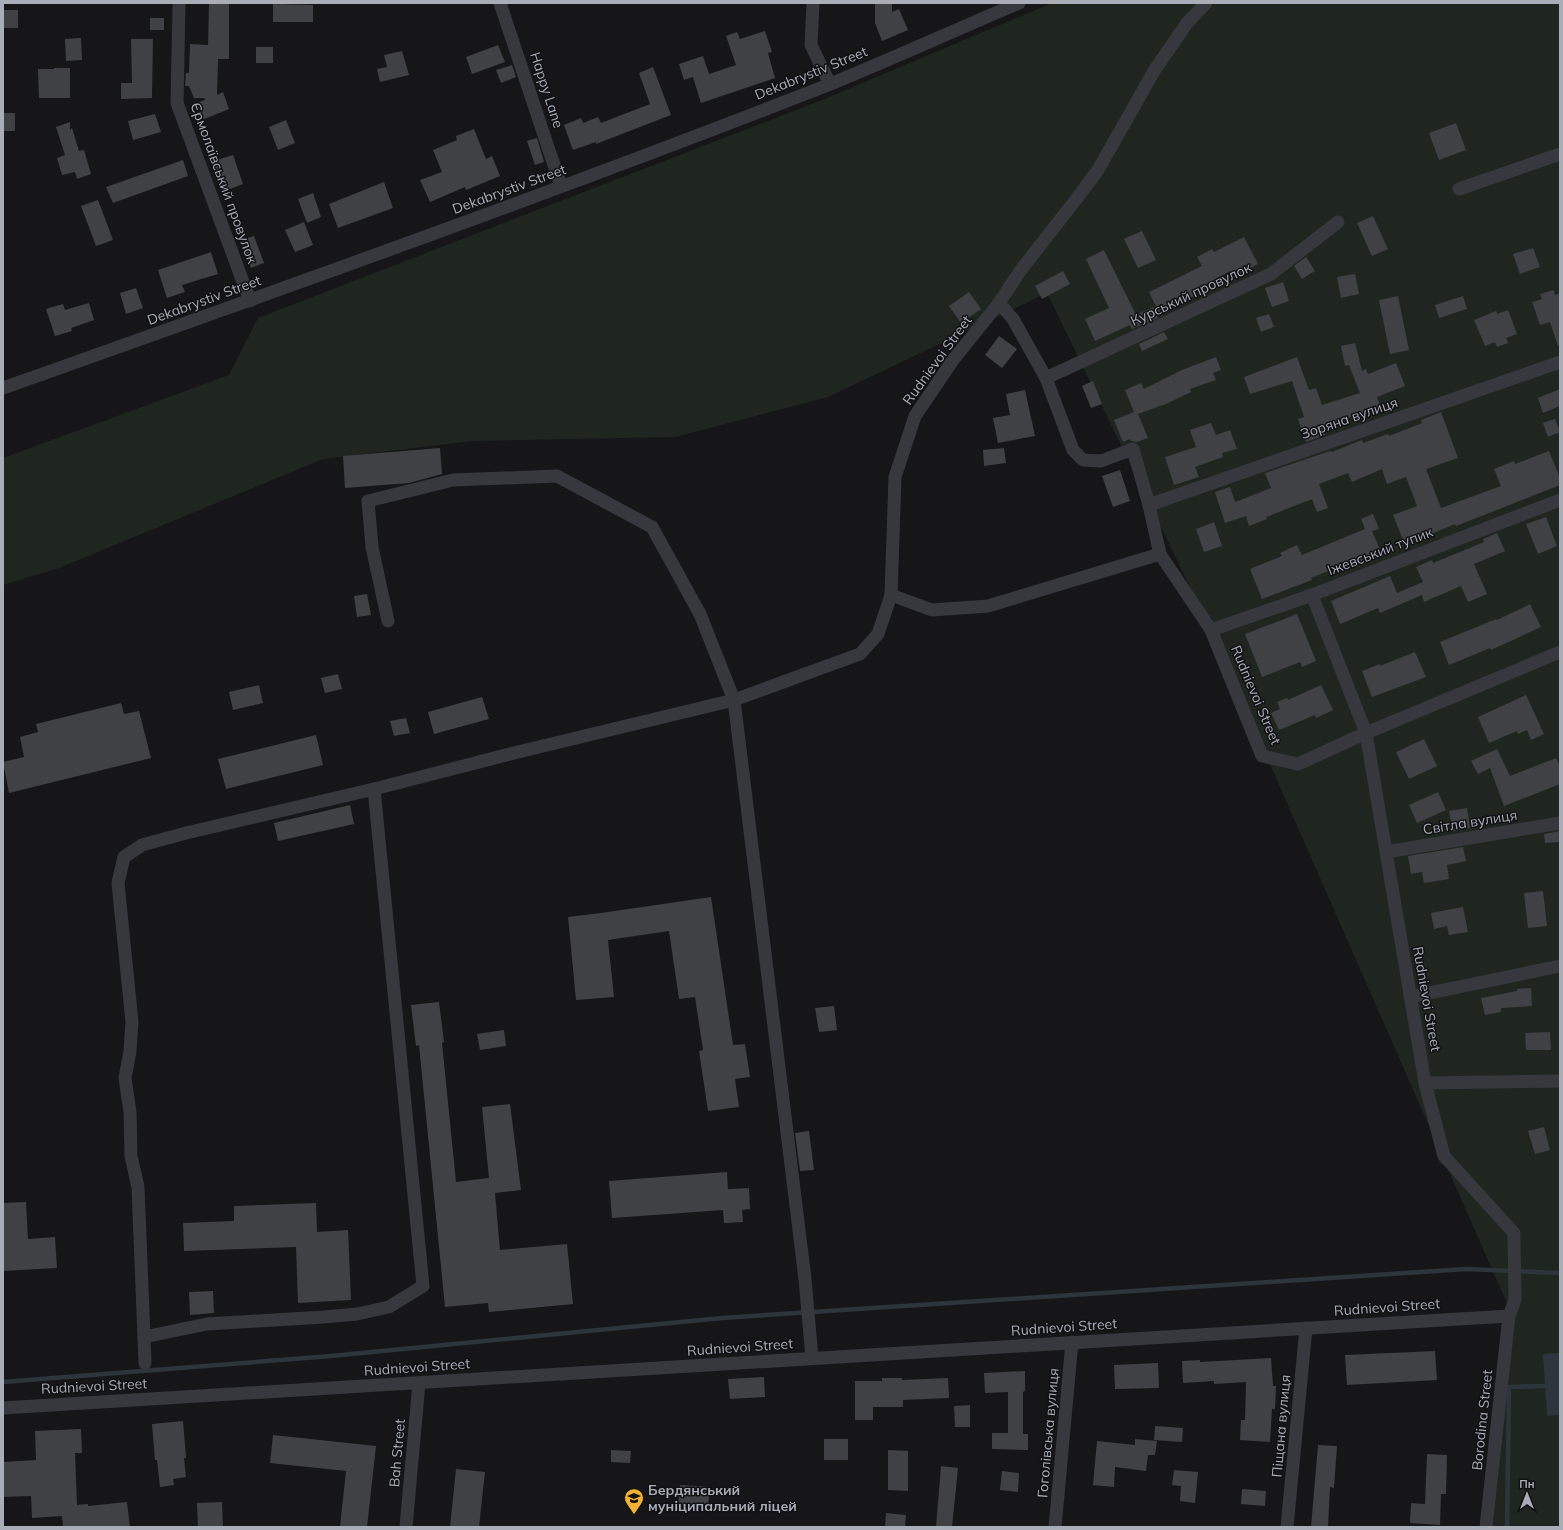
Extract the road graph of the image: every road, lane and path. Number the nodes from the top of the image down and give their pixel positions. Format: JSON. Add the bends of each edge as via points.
{"nodes":[{"id":1,"x":179,"y":3,"type":"edge"},
{"id":2,"x":500,"y":3,"type":"edge"},
{"id":3,"x":813,"y":3,"type":"edge"},
{"id":4,"x":1019,"y":3,"type":"edge"},
{"id":5,"x":1206,"y":3,"type":"edge"},
{"id":6,"x":830,"y":84,"type":"junction"},
{"id":7,"x":1560,"y":154,"type":"edge"},
{"id":8,"x":561,"y":186,"type":"junction"},
{"id":9,"x":1459,"y":190,"type":"dead end"},
{"id":10,"x":1338,"y":222,"type":"dead end"},
{"id":11,"x":250,"y":301,"type":"junction"},
{"id":12,"x":999,"y":303,"type":"junction"},
{"id":13,"x":1560,"y":362,"type":"edge"},
{"id":14,"x":1046,"y":378,"type":"junction"},
{"id":15,"x":3,"y":388,"type":"edge"},
{"id":16,"x":1560,"y":500,"type":"edge"},
{"id":17,"x":1149,"y":505,"type":"junction"},
{"id":18,"x":1160,"y":554,"type":"junction"},
{"id":19,"x":891,"y":595,"type":"junction"},
{"id":20,"x":1312,"y":595,"type":"junction"},
{"id":21,"x":388,"y":621,"type":"dead end"},
{"id":22,"x":1211,"y":630,"type":"junction"},
{"id":23,"x":1560,"y":652,"type":"edge"},
{"id":24,"x":734,"y":700,"type":"junction"},
{"id":25,"x":1366,"y":733,"type":"junction"},
{"id":26,"x":374,"y":789,"type":"junction"},
{"id":27,"x":1560,"y":823,"type":"edge"},
{"id":28,"x":1386,"y":852,"type":"junction"},
{"id":29,"x":1560,"y":966,"type":"edge"},
{"id":30,"x":1410,"y":997,"type":"junction"},
{"id":31,"x":1560,"y":1081,"type":"edge"},
{"id":32,"x":1425,"y":1083,"type":"junction"},
{"id":33,"x":1509,"y":1316,"type":"junction"},
{"id":34,"x":1306,"y":1328,"type":"junction"},
{"id":35,"x":144,"y":1337,"type":"junction"},
{"id":36,"x":1072,"y":1342,"type":"junction"},
{"id":37,"x":812,"y":1358,"type":"junction"},
{"id":38,"x":145,"y":1363,"type":"dead end"},
{"id":39,"x":419,"y":1383,"type":"junction"},
{"id":40,"x":3,"y":1408,"type":"edge"},
{"id":41,"x":406,"y":1527,"type":"edge"},
{"id":42,"x":1055,"y":1527,"type":"edge"},
{"id":43,"x":1287,"y":1527,"type":"edge"},
{"id":44,"x":1486,"y":1527,"type":"edge"}],
"edges":[{"from":1,"to":11,"type":"street","name":"Єрмолаївський провулок","via":[[177,103]]},
{"from":2,"to":8,"type":"street","name":"Happy Lane"},
{"from":3,"to":6,"type":"street","via":[[811,45]]},
{"from":4,"to":6,"type":"street","name":"Dekabrystiv Street"},
{"from":5,"to":12,"type":"street","via":[[1187,23],[1154,70],[1098,170],[1020,271]]},
{"from":6,"to":8,"type":"street","name":"Dekabrystiv Street"},
{"from":7,"to":9,"type":"street"},
{"from":8,"to":11,"type":"street","name":"Dekabrystiv Street"},
{"from":10,"to":14,"type":"street","name":"Курський провулок","via":[[1271,274]]},
{"from":11,"to":15,"type":"street","name":"Dekabrystiv Street"},
{"from":12,"to":14,"type":"street","name":"Rudnievoi Street","via":[[1013,319]]},
{"from":12,"to":19,"type":"street","name":"Rudnievoi Street","via":[[953,360],[915,416],[895,477]]},
{"from":13,"to":17,"type":"street","name":"Зоряна вулиця"},
{"from":14,"to":17,"type":"street","name":"Rudnievoi Street","via":[[1072,450],[1083,460],[1101,461],[1133,449]]},
{"from":16,"to":20,"type":"street","name":"Іжевський тупик"},
{"from":17,"to":18,"type":"street","name":"Rudnievoi Street"},
{"from":18,"to":19,"type":"street","via":[[988,606],[932,610]]},
{"from":18,"to":22,"type":"street","name":"Rudnievoi Street"},
{"from":19,"to":24,"type":"street","name":"Rudnievoi Street","via":[[878,634],[860,654]]},
{"from":20,"to":22,"type":"street","name":"Іжевський тупик"},
{"from":20,"to":25,"type":"street"},
{"from":21,"to":24,"type":"street","via":[[372,547],[368,501],[453,480],[557,476],[652,527],[700,614]]},
{"from":22,"to":25,"type":"street","name":"Rudnievoi Street","via":[[1262,756],[1298,764]]},
{"from":23,"to":25,"type":"street","name":"Rudnievoi Street"},
{"from":24,"to":26,"type":"street","name":"Rudnievoi Street"},
{"from":24,"to":37,"type":"street","via":[[805,1279]]},
{"from":25,"to":28,"type":"street","name":"Rudnievoi Street"},
{"from":26,"to":35,"type":"street","name":"Rudnievoi Street","via":[[186,833],[142,845],[124,857],[118,883],[132,1022],[125,1078],[130,1112],[131,1156],[138,1187]]},
{"from":26,"to":35,"type":"street","via":[[423,1286],[389,1307],[357,1314],[207,1324]]},
{"from":27,"to":28,"type":"street","name":"Світла вулиця"},
{"from":28,"to":30,"type":"street","name":"Rudnievoi Street"},
{"from":29,"to":30,"type":"street"},
{"from":30,"to":32,"type":"street","name":"Rudnievoi Street"},
{"from":31,"to":32,"type":"street"},
{"from":32,"to":33,"type":"street","name":"Rudnievoi Street","via":[[1444,1156],[1514,1233],[1516,1300]]},
{"from":33,"to":34,"type":"street","name":"Rudnievoi Street"},
{"from":33,"to":44,"type":"street","name":"Borodina Street"},
{"from":34,"to":36,"type":"street","name":"Rudnievoi Street"},
{"from":34,"to":43,"type":"street","name":"Піщана вулиця"},
{"from":35,"to":38,"type":"street","name":"Rudnievoi Street"},
{"from":36,"to":37,"type":"street","name":"Rudnievoi Street"},
{"from":36,"to":42,"type":"street","name":"Гоголівська вулиця"},
{"from":37,"to":39,"type":"street","name":"Rudnievoi Street"},
{"from":39,"to":40,"type":"street","name":"Rudnievoi Street"},
{"from":39,"to":41,"type":"street","name":"Bah Street"}]}
